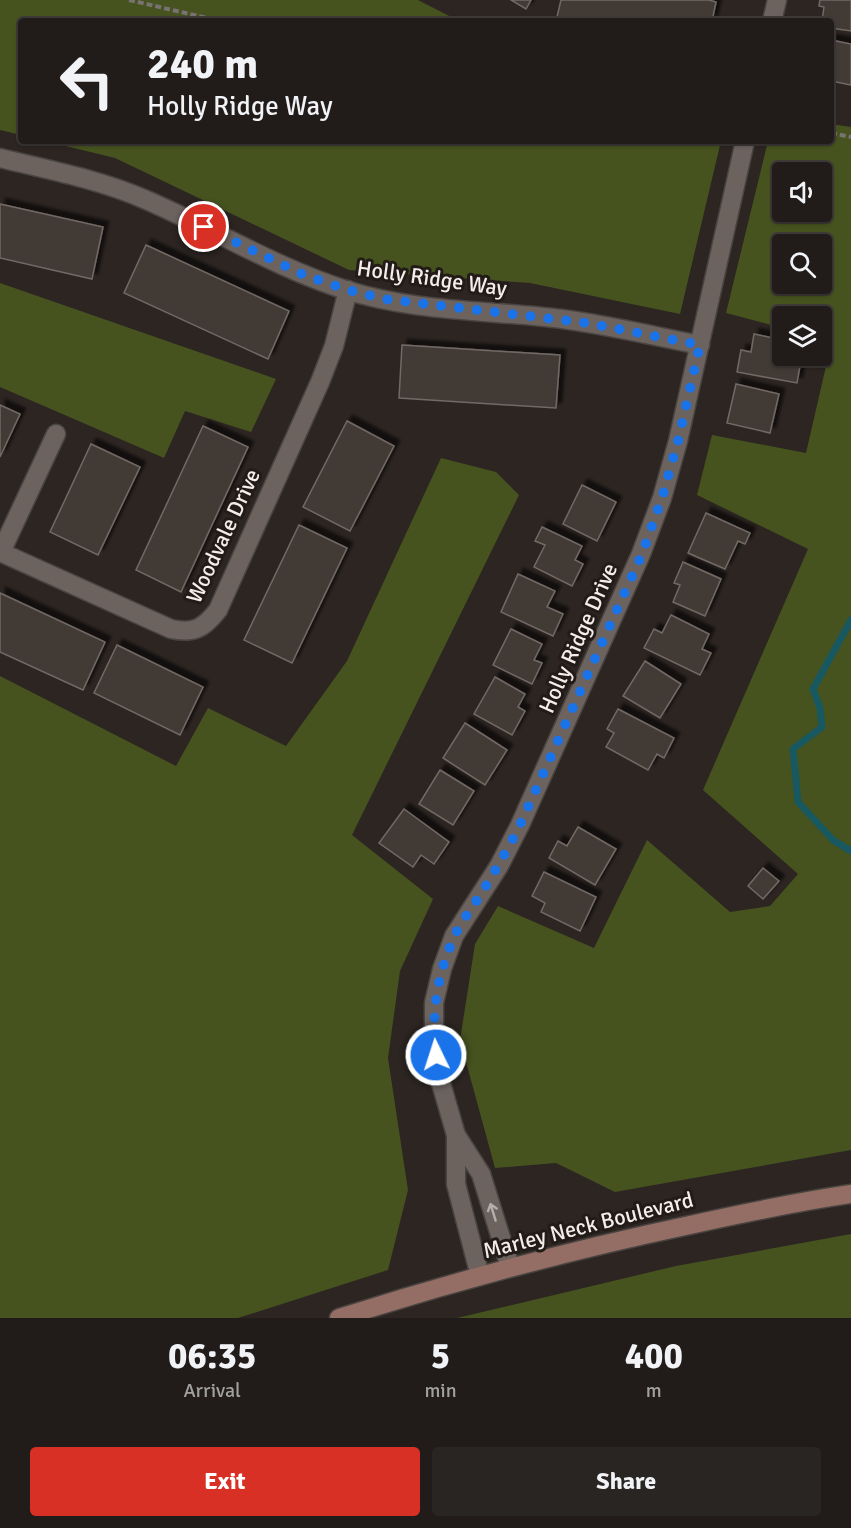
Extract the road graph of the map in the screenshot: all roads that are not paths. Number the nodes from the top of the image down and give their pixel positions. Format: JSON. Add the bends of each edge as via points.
{"nodes":[{"id":1,"x":777,"y":0,"type":"edge"},
{"id":2,"x":773,"y":18,"type":"edge"},
{"id":3,"x":744,"y":144,"type":"edge"},
{"id":4,"x":0,"y":158,"type":"edge"},
{"id":5,"x":348,"y":290,"type":"junction"},
{"id":6,"x":700,"y":345,"type":"junction"},
{"id":7,"x":56,"y":434,"type":"dead end"},
{"id":8,"x":0,"y":552,"type":"edge"},
{"id":9,"x":456,"y":1135,"type":"junction"},
{"id":10,"x":851,"y":1194,"type":"edge"},
{"id":11,"x":510,"y":1267,"type":"junction"},
{"id":12,"x":480,"y":1276,"type":"junction"},
{"id":13,"x":339,"y":1318,"type":"edge"}],
"edges":[{"from":1,"to":2,"type":"street"},
{"from":3,"to":6,"type":"street","name":"Holly Ridge Drive"},
{"from":4,"to":5,"type":"street","name":"Holly Ridge Way","via":[[109,186],[304,275]]},
{"from":5,"to":6,"type":"street","name":"Holly Ridge Way","via":[[418,304],[587,323]]},
{"from":5,"to":8,"type":"street","name":"Woodvale Drive","via":[[320,382],[210,621],[185,632],[171,629]]},
{"from":6,"to":9,"type":"street","name":"Holly Ridge Drive","via":[[678,441],[642,554],[520,825],[454,936],[442,969],[434,1003],[434,1038],[438,1072]]},
{"from":7,"to":8,"type":"street"},
{"from":11,"to":9,"type":"street","name":"Holly Ridge Drive","one_way":true,"via":[[481,1174]]},
{"from":9,"to":12,"type":"street","name":"Holly Ridge Drive","via":[[456,1184]]},
{"from":10,"to":11,"type":"main road","name":"Marley Neck Boulevard","via":[[800,1201]]},
{"from":11,"to":12,"type":"main road","name":"Marley Neck Boulevard"},
{"from":12,"to":13,"type":"main road","name":"Marley Neck Boulevard"}]}
